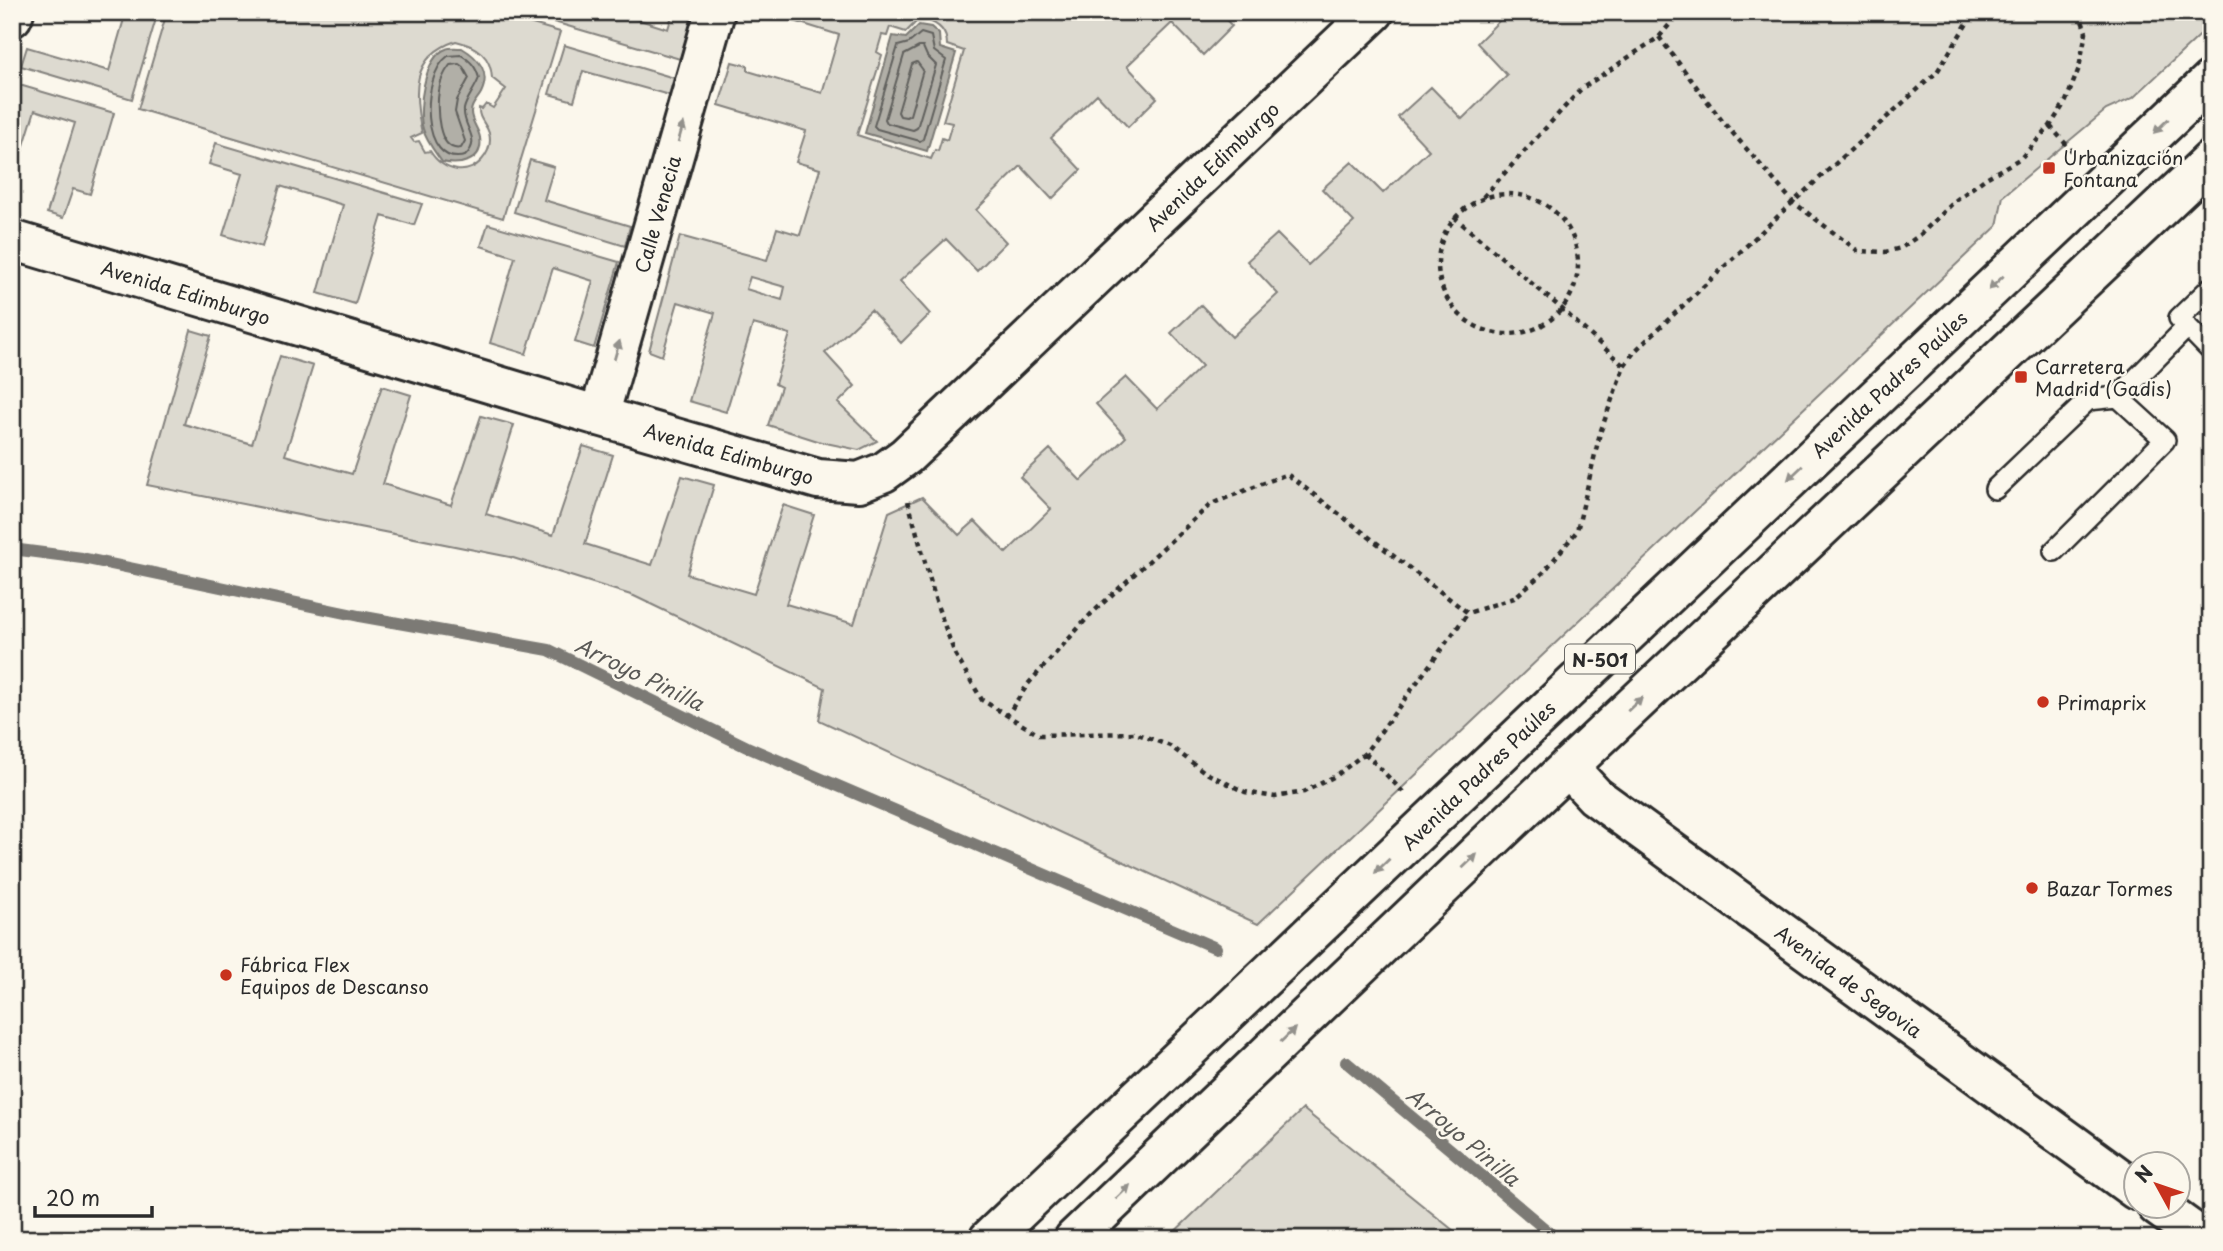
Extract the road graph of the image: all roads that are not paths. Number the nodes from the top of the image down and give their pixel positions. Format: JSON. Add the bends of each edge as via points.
{"nodes":[{"id":1,"x":715,"y":12,"type":"edge"},
{"id":2,"x":1374,"y":12,"type":"edge"},
{"id":3,"x":2211,"y":80,"type":"edge"},
{"id":4,"x":2211,"y":160,"type":"edge"},
{"id":5,"x":12,"y":240,"type":"edge"},
{"id":6,"x":2211,"y":287,"type":"edge"},
{"id":7,"x":2187,"y":327,"type":"junction"},
{"id":8,"x":2211,"y":351,"type":"edge"},
{"id":9,"x":2118,"y":397,"type":"junction"},
{"id":10,"x":599,"y":416,"type":"junction"},
{"id":11,"x":1995,"y":489,"type":"dead end"},
{"id":12,"x":2054,"y":551,"type":"dead end"},
{"id":13,"x":1568,"y":767,"type":"junction"},
{"id":14,"x":2122,"y":1180,"type":"edge"},
{"id":15,"x":2177,"y":1220,"type":"edge"},
{"id":16,"x":989,"y":1239,"type":"edge"},
{"id":17,"x":1074,"y":1239,"type":"edge"},
{"id":18,"x":2203,"y":1239,"type":"edge"}],
"edges":[{"from":10,"to":1,"type":"main road","name":"Calle Venecia","one_way":true},
{"from":2,"to":10,"type":"main road","name":"Avenida Edimburgo","via":[[884,472],[859,482],[818,479]]},
{"from":3,"to":16,"type":"main road","name":"Avenida Padres Paúles","number":"N-501","one_way":true},
{"from":13,"to":4,"type":"main road","number":"N-501","one_way":true},
{"from":5,"to":10,"type":"main road","name":"Avenida Edimburgo"},
{"from":6,"to":7,"type":"lane","via":[[2179,318]]},
{"from":7,"to":8,"type":"lane"},
{"from":7,"to":9,"type":"lane"},
{"from":9,"to":11,"type":"lane","via":[[2088,400]]},
{"from":9,"to":12,"type":"lane","via":[[2165,440]]},
{"from":13,"to":14,"type":"main road","name":"Avenida de Segovia","via":[[1595,796]]},
{"from":17,"to":13,"type":"main road","number":"N-501","one_way":true},
{"from":15,"to":18,"type":"main road"}]}
